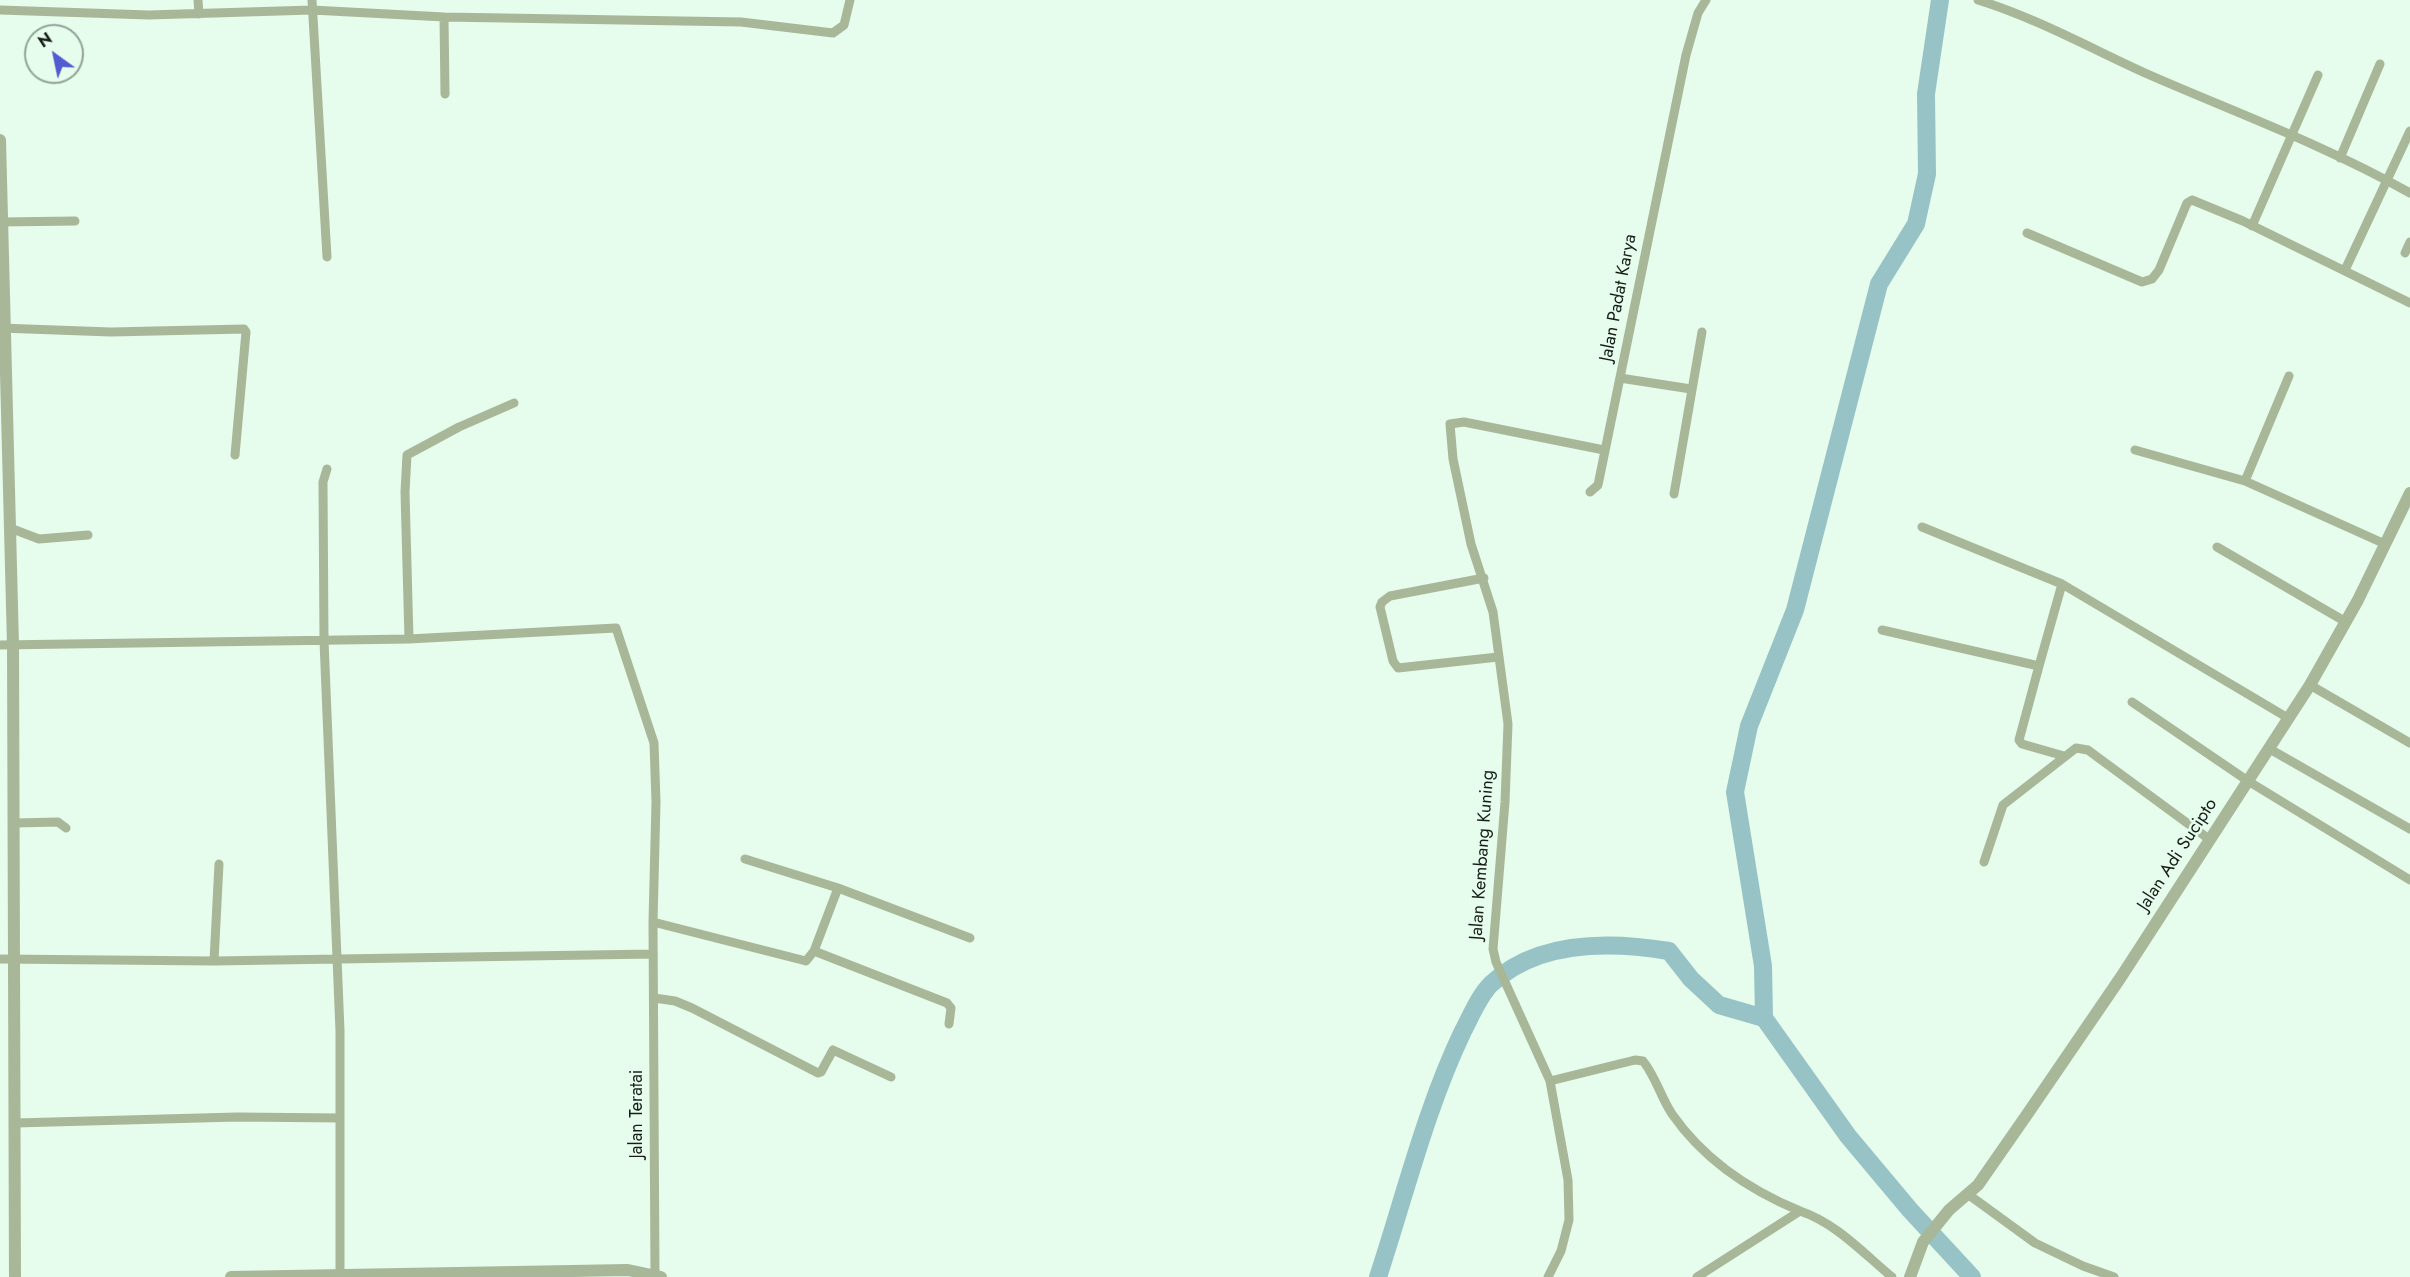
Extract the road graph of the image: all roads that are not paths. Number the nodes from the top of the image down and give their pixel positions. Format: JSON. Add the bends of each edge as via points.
{"nodes":[{"id":1,"x":198,"y":0,"type":"edge"},
{"id":2,"x":312,"y":0,"type":"edge"},
{"id":3,"x":850,"y":0,"type":"edge"},
{"id":4,"x":1706,"y":0,"type":"edge"},
{"id":5,"x":1978,"y":0,"type":"edge"},
{"id":6,"x":0,"y":10,"type":"edge"},
{"id":7,"x":312,"y":10,"type":"junction"},
{"id":8,"x":199,"y":14,"type":"junction"},
{"id":9,"x":444,"y":17,"type":"junction"},
{"id":10,"x":2380,"y":64,"type":"dead end"},
{"id":11,"x":2318,"y":75,"type":"dead end"},
{"id":12,"x":445,"y":94,"type":"dead end"},
{"id":13,"x":2410,"y":131,"type":"edge"},
{"id":14,"x":2291,"y":134,"type":"junction"},
{"id":15,"x":0,"y":140,"type":"edge"},
{"id":16,"x":2340,"y":158,"type":"junction"},
{"id":17,"x":2388,"y":180,"type":"junction"},
{"id":18,"x":2410,"y":193,"type":"edge"},
{"id":19,"x":75,"y":220,"type":"dead end"},
{"id":20,"x":2,"y":222,"type":"junction"},
{"id":21,"x":2252,"y":226,"type":"junction"},
{"id":22,"x":2027,"y":233,"type":"dead end"},
{"id":23,"x":2410,"y":242,"type":"edge"},
{"id":24,"x":2405,"y":253,"type":"dead end"},
{"id":25,"x":327,"y":257,"type":"dead end"},
{"id":26,"x":2345,"y":270,"type":"junction"},
{"id":27,"x":2410,"y":303,"type":"edge"},
{"id":28,"x":2,"y":328,"type":"edge"},
{"id":29,"x":1702,"y":332,"type":"dead end"},
{"id":30,"x":2289,"y":376,"type":"dead end"},
{"id":31,"x":1620,"y":378,"type":"junction"},
{"id":32,"x":1691,"y":389,"type":"junction"},
{"id":33,"x":514,"y":403,"type":"dead end"},
{"id":34,"x":1604,"y":450,"type":"junction"},
{"id":35,"x":2135,"y":450,"type":"dead end"},
{"id":36,"x":235,"y":455,"type":"dead end"},
{"id":37,"x":327,"y":469,"type":"dead end"},
{"id":38,"x":2245,"y":481,"type":"junction"},
{"id":39,"x":1590,"y":492,"type":"dead end"},
{"id":40,"x":2410,"y":493,"type":"edge"},
{"id":41,"x":1674,"y":494,"type":"dead end"},
{"id":42,"x":1922,"y":527,"type":"dead end"},
{"id":43,"x":10,"y":528,"type":"junction"},
{"id":44,"x":88,"y":535,"type":"dead end"},
{"id":45,"x":2385,"y":544,"type":"junction"},
{"id":46,"x":2217,"y":547,"type":"dead end"},
{"id":47,"x":1484,"y":578,"type":"junction"},
{"id":48,"x":2062,"y":584,"type":"junction"},
{"id":49,"x":2346,"y":622,"type":"junction"},
{"id":50,"x":1882,"y":630,"type":"dead end"},
{"id":51,"x":409,"y":639,"type":"junction"},
{"id":52,"x":324,"y":641,"type":"junction"},
{"id":53,"x":6,"y":645,"type":"edge"},
{"id":54,"x":1498,"y":657,"type":"junction"},
{"id":55,"x":2039,"y":666,"type":"junction"},
{"id":56,"x":2310,"y":685,"type":"junction"},
{"id":57,"x":2132,"y":702,"type":"dead end"},
{"id":58,"x":2288,"y":718,"type":"junction"},
{"id":59,"x":2410,"y":743,"type":"edge"},
{"id":60,"x":2268,"y":748,"type":"junction"},
{"id":61,"x":2064,"y":756,"type":"junction"},
{"id":62,"x":2248,"y":781,"type":"junction"},
{"id":63,"x":15,"y":823,"type":"junction"},
{"id":64,"x":66,"y":828,"type":"dead end"},
{"id":65,"x":2410,"y":829,"type":"edge"},
{"id":66,"x":2209,"y":839,"type":"junction"},
{"id":67,"x":745,"y":859,"type":"dead end"},
{"id":68,"x":1984,"y":862,"type":"dead end"},
{"id":69,"x":219,"y":864,"type":"dead end"},
{"id":70,"x":2410,"y":880,"type":"edge"},
{"id":71,"x":838,"y":888,"type":"junction"},
{"id":72,"x":653,"y":922,"type":"junction"},
{"id":73,"x":970,"y":938,"type":"dead end"},
{"id":74,"x":814,"y":951,"type":"junction"},
{"id":75,"x":653,"y":954,"type":"junction"},
{"id":76,"x":338,"y":958,"type":"junction"},
{"id":77,"x":0,"y":959,"type":"edge"},
{"id":78,"x":14,"y":959,"type":"junction"},
{"id":79,"x":214,"y":961,"type":"junction"},
{"id":80,"x":654,"y":998,"type":"junction"},
{"id":81,"x":949,"y":1023,"type":"dead end"},
{"id":82,"x":891,"y":1077,"type":"dead end"},
{"id":83,"x":1550,"y":1081,"type":"junction"},
{"id":84,"x":340,"y":1118,"type":"junction"},
{"id":85,"x":15,"y":1123,"type":"junction"},
{"id":86,"x":1969,"y":1195,"type":"junction"},
{"id":87,"x":1800,"y":1211,"type":"junction"},
{"id":88,"x":340,"y":1274,"type":"junction"},
{"id":89,"x":419,"y":1276,"type":"edge"},
{"id":90,"x":474,"y":1276,"type":"edge"},
{"id":91,"x":658,"y":1276,"type":"edge"},
{"id":92,"x":15,"y":1277,"type":"edge"},
{"id":93,"x":231,"y":1277,"type":"edge"},
{"id":94,"x":1548,"y":1277,"type":"edge"},
{"id":95,"x":1696,"y":1277,"type":"edge"},
{"id":96,"x":1892,"y":1277,"type":"edge"},
{"id":97,"x":1910,"y":1277,"type":"edge"},
{"id":98,"x":2114,"y":1277,"type":"edge"}],
"edges":[{"from":1,"to":8,"type":"street"},
{"from":2,"to":7,"type":"street"},
{"from":3,"to":9,"type":"street","via":[[844,25],[833,33],[741,22]]},
{"from":4,"to":31,"type":"street","name":"Jalan Padat Karya","via":[[1698,13],[1686,55]]},
{"from":5,"to":14,"type":"street","via":[[2011,10]]},
{"from":6,"to":8,"type":"street"},
{"from":7,"to":8,"type":"street"},
{"from":7,"to":9,"type":"street"},
{"from":7,"to":25,"type":"street"},
{"from":9,"to":12,"type":"street"},
{"from":10,"to":16,"type":"street"},
{"from":11,"to":14,"type":"street"},
{"from":13,"to":17,"type":"street"},
{"from":14,"to":16,"type":"street"},
{"from":14,"to":21,"type":"street"},
{"from":15,"to":20,"type":"street"},
{"from":16,"to":17,"type":"street"},
{"from":17,"to":18,"type":"street"},
{"from":17,"to":26,"type":"street"},
{"from":19,"to":20,"type":"street"},
{"from":20,"to":28,"type":"street"},
{"from":21,"to":22,"type":"street","via":[[2189,201],[2159,270],[2152,279],[2142,282]]},
{"from":21,"to":26,"type":"street"},
{"from":23,"to":24,"type":"street"},
{"from":26,"to":27,"type":"street"},
{"from":28,"to":36,"type":"street","via":[[111,332],[244,329],[244,379]]},
{"from":28,"to":43,"type":"street"},
{"from":29,"to":32,"type":"street"},
{"from":30,"to":38,"type":"street"},
{"from":31,"to":32,"type":"street"},
{"from":31,"to":34,"type":"street","name":"Jalan Padat Karya"},
{"from":32,"to":41,"type":"street"},
{"from":33,"to":51,"type":"street","via":[[407,455]]},
{"from":34,"to":39,"type":"street","name":"Jalan Padat Karya","via":[[1598,485]]},
{"from":34,"to":47,"type":"street","name":"Jalan Kembang Kuning","via":[[1464,422],[1450,424],[1460,494]]},
{"from":35,"to":38,"type":"street"},
{"from":37,"to":52,"type":"street","via":[[323,482]]},
{"from":38,"to":45,"type":"street"},
{"from":40,"to":45,"type":"street","name":"Jalan Adi Sucipto"},
{"from":42,"to":48,"type":"street"},
{"from":43,"to":44,"type":"street","via":[[39,539]]},
{"from":43,"to":53,"type":"street"},
{"from":45,"to":49,"type":"street","name":"Jalan Adi Sucipto"},
{"from":46,"to":49,"type":"street"},
{"from":47,"to":54,"type":"street","name":"Jalan Kembang Kuning"},
{"from":47,"to":54,"type":"street","via":[[1390,596],[1380,607],[1398,668]]},
{"from":48,"to":55,"type":"street"},
{"from":48,"to":58,"type":"street"},
{"from":49,"to":56,"type":"street","name":"Jalan Adi Sucipto"},
{"from":50,"to":55,"type":"street"},
{"from":51,"to":52,"type":"street"},
{"from":51,"to":72,"type":"street","name":"Jalan Teratai","via":[[616,628],[654,743]]},
{"from":52,"to":53,"type":"street"},
{"from":52,"to":76,"type":"street"},
{"from":53,"to":63,"type":"street"},
{"from":54,"to":83,"type":"street","name":"Jalan Kembang Kuning","via":[[1508,724],[1492,937],[1496,962]]},
{"from":55,"to":61,"type":"street","via":[[2019,740]]},
{"from":56,"to":58,"type":"street","name":"Jalan Adi Sucipto"},
{"from":56,"to":59,"type":"street"},
{"from":57,"to":62,"type":"street"},
{"from":58,"to":60,"type":"street","name":"Jalan Adi Sucipto"},
{"from":60,"to":62,"type":"street","name":"Jalan Adi Sucipto"},
{"from":60,"to":65,"type":"street"},
{"from":61,"to":66,"type":"street","via":[[2076,748],[2088,750]]},
{"from":61,"to":68,"type":"street","via":[[2003,806]]},
{"from":62,"to":66,"type":"street","name":"Jalan Adi Sucipto"},
{"from":62,"to":70,"type":"street"},
{"from":63,"to":64,"type":"street","via":[[52,822]]},
{"from":63,"to":78,"type":"street"},
{"from":66,"to":86,"type":"street","name":"Jalan Adi Sucipto","via":[[2121,977]]},
{"from":67,"to":71,"type":"street"},
{"from":69,"to":79,"type":"street"},
{"from":71,"to":73,"type":"street"},
{"from":71,"to":74,"type":"street"},
{"from":72,"to":74,"type":"street","via":[[803,962]]},
{"from":72,"to":75,"type":"street","name":"Jalan Teratai"},
{"from":74,"to":81,"type":"street","via":[[947,1003],[951,1008]]},
{"from":75,"to":76,"type":"street"},
{"from":75,"to":80,"type":"street","name":"Jalan Teratai"},
{"from":76,"to":79,"type":"street"},
{"from":76,"to":84,"type":"street"},
{"from":77,"to":78,"type":"street"},
{"from":78,"to":79,"type":"street"},
{"from":78,"to":85,"type":"street"},
{"from":80,"to":82,"type":"street","via":[[692,1008],[818,1073],[833,1050]]},
{"from":80,"to":91,"type":"street","name":"Jalan Teratai"},
{"from":83,"to":87,"type":"street","via":[[1643,1061],[1672,1114],[1718,1163],[1763,1196]]},
{"from":83,"to":94,"type":"street","name":"Jalan Kembang Kuning","via":[[1570,1193],[1569,1220],[1561,1251]]},
{"from":84,"to":85,"type":"street"},
{"from":84,"to":88,"type":"street"},
{"from":85,"to":92,"type":"street"},
{"from":86,"to":97,"type":"street","name":"Jalan Adi Sucipto","via":[[1944,1216],[1923,1242]]},
{"from":86,"to":98,"type":"street","via":[[2035,1243]]},
{"from":87,"to":95,"type":"street"},
{"from":87,"to":96,"type":"street","via":[[1842,1235]]},
{"from":88,"to":89,"type":"street"},
{"from":88,"to":93,"type":"street"},
{"from":89,"to":90,"type":"street"},
{"from":90,"to":91,"type":"street","via":[[628,1270]]}]}
